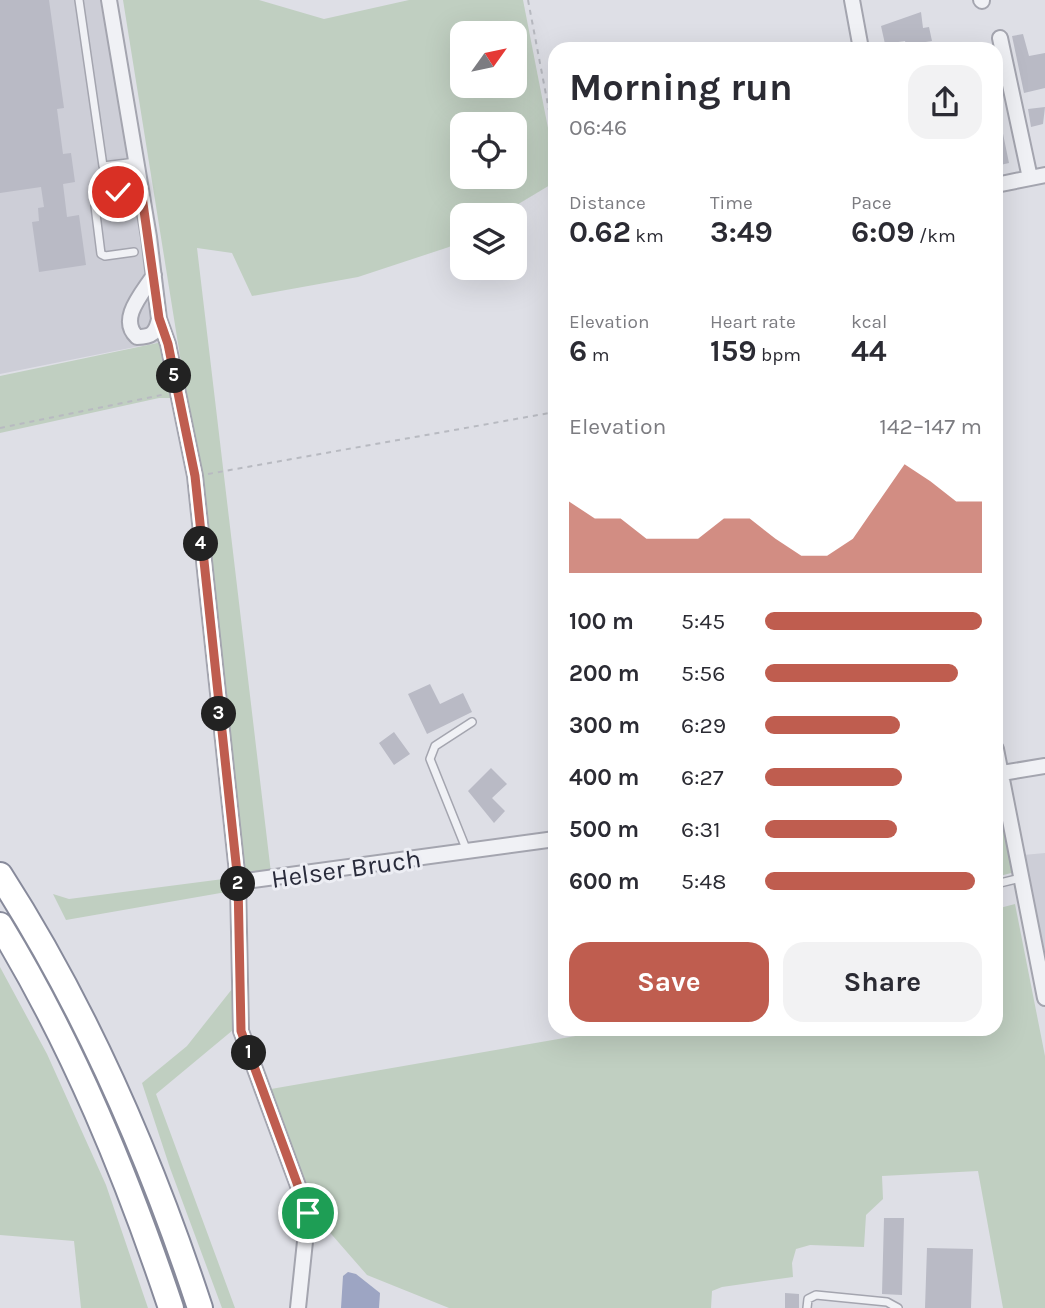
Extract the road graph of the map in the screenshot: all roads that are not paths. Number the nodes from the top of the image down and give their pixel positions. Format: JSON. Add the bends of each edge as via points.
{"nodes":[{"id":1,"x":79,"y":0,"type":"edge"},
{"id":2,"x":109,"y":0,"type":"edge"},
{"id":3,"x":852,"y":0,"type":"edge"},
{"id":4,"x":1000,"y":38,"type":"dead end"},
{"id":5,"x":860,"y":42,"type":"edge"},
{"id":6,"x":1001,"y":42,"type":"edge"},
{"id":7,"x":1003,"y":52,"type":"edge"},
{"id":8,"x":136,"y":162,"type":"junction"},
{"id":9,"x":1045,"y":175,"type":"edge"},
{"id":10,"x":1030,"y":178,"type":"junction"},
{"id":11,"x":1003,"y":184,"type":"edge"},
{"id":12,"x":141,"y":189,"type":"junction"},
{"id":13,"x":134,"y":252,"type":"dead end"},
{"id":14,"x":154,"y":275,"type":"junction"},
{"id":15,"x":159,"y":318,"type":"junction"},
{"id":16,"x":472,"y":722,"type":"dead end"},
{"id":17,"x":1045,"y":766,"type":"edge"},
{"id":18,"x":1003,"y":772,"type":"edge"},
{"id":19,"x":1003,"y":796,"type":"edge"},
{"id":20,"x":548,"y":840,"type":"edge"},
{"id":21,"x":467,"y":852,"type":"junction"},
{"id":22,"x":0,"y":875,"type":"edge"},
{"id":23,"x":1021,"y":878,"type":"junction"},
{"id":24,"x":238,"y":882,"type":"junction"},
{"id":25,"x":1003,"y":882,"type":"edge"},
{"id":26,"x":0,"y":925,"type":"edge"},
{"id":27,"x":1045,"y":998,"type":"edge"},
{"id":28,"x":171,"y":1308,"type":"edge"},
{"id":29,"x":200,"y":1308,"type":"edge"},
{"id":30,"x":298,"y":1308,"type":"edge"},
{"id":31,"x":807,"y":1308,"type":"edge"},
{"id":32,"x":898,"y":1308,"type":"edge"}],
"edges":[{"from":1,"to":8,"type":"lane","via":[[103,166]]},
{"from":2,"to":8,"type":"street"},
{"from":3,"to":5,"type":"street"},
{"from":4,"to":6,"type":"street"},
{"from":7,"to":10,"type":"street"},
{"from":8,"to":12,"type":"street"},
{"from":9,"to":10,"type":"street"},
{"from":10,"to":11,"type":"street"},
{"from":12,"to":13,"type":"lane","via":[[101,196],[95,206],[102,254]]},
{"from":12,"to":14,"type":"street"},
{"from":14,"to":15,"type":"street"},
{"from":14,"to":15,"type":"street","via":[[128,319],[129,330],[138,337],[149,337]]},
{"from":15,"to":24,"type":"street","via":[[195,476]]},
{"from":16,"to":21,"type":"lane","via":[[435,746],[430,760]]},
{"from":17,"to":18,"type":"street"},
{"from":19,"to":23,"type":"street"},
{"from":20,"to":21,"type":"street","name":"Helser Bruch"},
{"from":21,"to":24,"type":"street","name":"Helser Bruch"},
{"from":22,"to":29,"type":"highway","via":[[52,959],[107,1067],[174,1227]]},
{"from":23,"to":25,"type":"lane"},
{"from":23,"to":27,"type":"street"},
{"from":24,"to":30,"type":"street","name":"Helser Bruch","via":[[241,1031],[308,1213]]},
{"from":26,"to":28,"type":"highway","via":[[93,1100],[136,1202]]},
{"from":31,"to":32,"type":"lane","via":[[808,1299],[816,1295],[887,1301]]}]}
